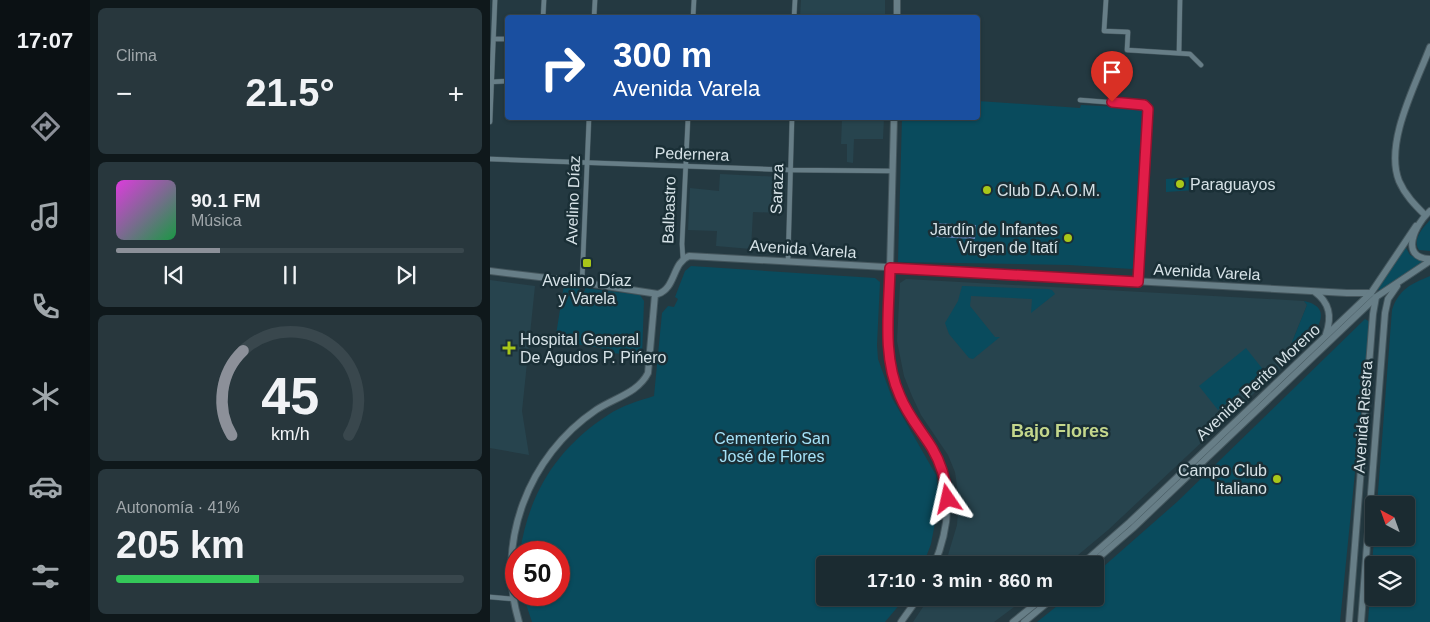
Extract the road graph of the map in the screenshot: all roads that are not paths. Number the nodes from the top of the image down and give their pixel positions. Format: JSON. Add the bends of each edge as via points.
{"nodes":[{"id":1,"x":495,"y":0,"type":"edge"},
{"id":2,"x":544,"y":0,"type":"edge"},
{"id":3,"x":595,"y":0,"type":"edge"},
{"id":4,"x":694,"y":0,"type":"edge"},
{"id":5,"x":795,"y":0,"type":"edge"},
{"id":6,"x":897,"y":0,"type":"edge"},
{"id":7,"x":1106,"y":0,"type":"edge"},
{"id":8,"x":1180,"y":0,"type":"edge"},
{"id":9,"x":492,"y":8,"type":"edge"},
{"id":10,"x":544,"y":15,"type":"edge"},
{"id":11,"x":594,"y":15,"type":"edge"},
{"id":12,"x":693,"y":15,"type":"edge"},
{"id":13,"x":794,"y":15,"type":"edge"},
{"id":14,"x":897,"y":15,"type":"edge"},
{"id":15,"x":492,"y":32,"type":"edge"},
{"id":16,"x":494,"y":39,"type":"junction"},
{"id":17,"x":505,"y":39,"type":"edge"},
{"id":18,"x":1430,"y":47,"type":"edge"},
{"id":19,"x":1179,"y":53,"type":"junction"},
{"id":20,"x":491,"y":55,"type":"edge"},
{"id":21,"x":1201,"y":65,"type":"dead end"},
{"id":22,"x":1422,"y":67,"type":"junction"},
{"id":23,"x":1430,"y":67,"type":"edge"},
{"id":24,"x":505,"y":81,"type":"edge"},
{"id":25,"x":491,"y":82,"type":"edge"},
{"id":26,"x":1080,"y":100,"type":"dead end"},
{"id":27,"x":589,"y":120,"type":"edge"},
{"id":28,"x":688,"y":120,"type":"edge"},
{"id":29,"x":792,"y":120,"type":"edge"},
{"id":30,"x":894,"y":120,"type":"edge"},
{"id":31,"x":490,"y":122,"type":"edge"},
{"id":32,"x":490,"y":159,"type":"edge"},
{"id":33,"x":587,"y":163,"type":"junction"},
{"id":34,"x":684,"y":167,"type":"junction"},
{"id":35,"x":790,"y":170,"type":"junction"},
{"id":36,"x":894,"y":171,"type":"junction"},
{"id":37,"x":1428,"y":213,"type":"edge"},
{"id":38,"x":1416,"y":226,"type":"junction"},
{"id":39,"x":684,"y":259,"type":"junction"},
{"id":40,"x":1430,"y":260,"type":"edge"},
{"id":41,"x":788,"y":261,"type":"junction"},
{"id":42,"x":890,"y":268,"type":"junction"},
{"id":43,"x":490,"y":271,"type":"edge"},
{"id":44,"x":1403,"y":280,"type":"junction"},
{"id":45,"x":582,"y":282,"type":"junction"},
{"id":46,"x":1138,"y":282,"type":"junction"},
{"id":47,"x":1314,"y":291,"type":"junction"},
{"id":48,"x":655,"y":294,"type":"junction"},
{"id":49,"x":1374,"y":295,"type":"junction"},
{"id":50,"x":1363,"y":310,"type":"junction"},
{"id":51,"x":1373,"y":314,"type":"junction"},
{"id":52,"x":1325,"y":337,"type":"junction"},
{"id":53,"x":1366,"y":402,"type":"junction"},
{"id":54,"x":1378,"y":403,"type":"junction"},
{"id":55,"x":513,"y":541,"type":"edge"},
{"id":56,"x":937,"y":556,"type":"edge"},
{"id":57,"x":1091,"y":556,"type":"edge"},
{"id":58,"x":1100,"y":556,"type":"edge"},
{"id":59,"x":490,"y":596,"type":"edge"},
{"id":60,"x":505,"y":598,"type":"edge"},
{"id":61,"x":515,"y":606,"type":"edge"},
{"id":62,"x":912,"y":606,"type":"edge"},
{"id":63,"x":1033,"y":606,"type":"edge"},
{"id":64,"x":1043,"y":606,"type":"edge"},
{"id":65,"x":519,"y":622,"type":"edge"},
{"id":66,"x":901,"y":622,"type":"edge"},
{"id":67,"x":1013,"y":622,"type":"edge"},
{"id":68,"x":1024,"y":622,"type":"edge"},
{"id":69,"x":1349,"y":622,"type":"edge"},
{"id":70,"x":1361,"y":622,"type":"edge"}],
"edges":[{"from":1,"to":9,"type":"street"},
{"from":2,"to":10,"type":"street"},
{"from":3,"to":11,"type":"street"},
{"from":4,"to":12,"type":"street"},
{"from":5,"to":13,"type":"street"},
{"from":6,"to":14,"type":"main road"},
{"from":7,"to":19,"type":"street","via":[[1104,31],[1128,32],[1127,50]]},
{"from":8,"to":19,"type":"street"},
{"from":9,"to":15,"type":"street"},
{"from":15,"to":16,"type":"street"},
{"from":16,"to":17,"type":"street"},
{"from":16,"to":20,"type":"street"},
{"from":18,"to":22,"type":"main road"},
{"from":19,"to":21,"type":"street","via":[[1190,54]]},
{"from":20,"to":25,"type":"street"},
{"from":22,"to":23,"type":"street"},
{"from":22,"to":37,"type":"main road","via":[[1404,115],[1395,153],[1400,183],[1411,200]]},
{"from":24,"to":25,"type":"street"},
{"from":25,"to":31,"type":"street"},
{"from":26,"to":46,"type":"street","via":[[1144,105],[1148,109]]},
{"from":27,"to":33,"type":"street","name":"Avelino Díaz"},
{"from":28,"to":34,"type":"street","name":"Balbastro"},
{"from":29,"to":35,"type":"street","name":"Saraza"},
{"from":30,"to":36,"type":"main road"},
{"from":32,"to":33,"type":"street","name":"Pedernera"},
{"from":33,"to":34,"type":"street","name":"Pedernera"},
{"from":33,"to":45,"type":"street","name":"Avelino Díaz"},
{"from":34,"to":35,"type":"street","name":"Pedernera"},
{"from":34,"to":39,"type":"street","name":"Balbastro"},
{"from":35,"to":36,"type":"street","name":"Pedernera"},
{"from":35,"to":41,"type":"street","name":"Saraza"},
{"from":36,"to":42,"type":"main road"},
{"from":37,"to":38,"type":"main road","name":"Avenida Perito Moreno"},
{"from":38,"to":40,"type":"main road","via":[[1412,248],[1419,256]]},
{"from":38,"to":49,"type":"main road","name":"Avenida Perito Moreno"},
{"from":39,"to":41,"type":"main road","name":"Avenida Varela","via":[[690,256]]},
{"from":39,"to":48,"type":"main road","name":"Balbastro","via":[[667,289]]},
{"from":40,"to":44,"type":"main road","name":"Avenida Perito Moreno"},
{"from":41,"to":42,"type":"main road","name":"Avenida Varela"},
{"from":42,"to":46,"type":"main road","name":"Avenida Varela"},
{"from":42,"to":56,"type":"main road","via":[[888,344],[892,373],[908,413],[939,462],[947,487],[945,526]]},
{"from":43,"to":45,"type":"main road"},
{"from":44,"to":49,"type":"main road","name":"Avenida Perito Moreno"},
{"from":44,"to":54,"type":"main road","name":"Avenida Riestra","via":[[1390,294],[1386,306]]},
{"from":45,"to":48,"type":"main road"},
{"from":46,"to":47,"type":"main road","name":"Avenida Varela"},
{"from":47,"to":49,"type":"main road","name":"Avenida Varela"},
{"from":47,"to":52,"type":"main road","via":[[1321,296],[1329,311]]},
{"from":48,"to":55,"type":"main road","via":[[648,373],[644,382],[597,409],[568,432],[545,460],[527,492]]},
{"from":49,"to":50,"type":"main road","name":"Avenida Perito Moreno"},
{"from":49,"to":51,"type":"main road","name":"Avenida Riestra"},
{"from":49,"to":52,"type":"main road","name":"Avenida Perito Moreno"},
{"from":50,"to":51,"type":"main road"},
{"from":50,"to":58,"type":"main road","name":"Avenida Perito Moreno"},
{"from":51,"to":53,"type":"main road","name":"Avenida Riestra"},
{"from":52,"to":57,"type":"main road","name":"Avenida Perito Moreno"},
{"from":53,"to":54,"type":"main road"},
{"from":53,"to":69,"type":"main road","name":"Avenida Riestra"},
{"from":54,"to":70,"type":"main road","name":"Avenida Riestra"},
{"from":59,"to":60,"type":"street"},
{"from":61,"to":65,"type":"main road"},
{"from":62,"to":66,"type":"main road"},
{"from":63,"to":67,"type":"main road"},
{"from":64,"to":68,"type":"main road"}]}
